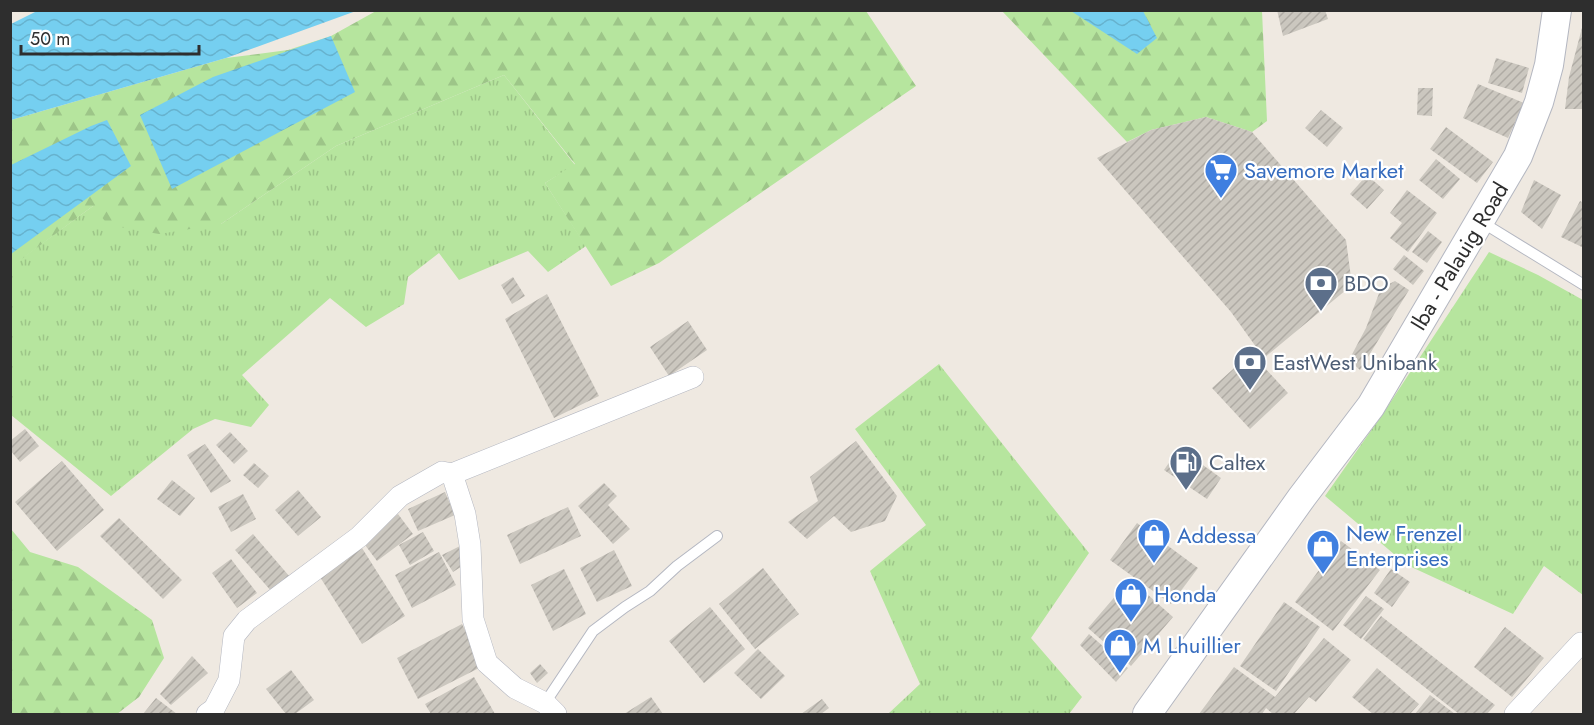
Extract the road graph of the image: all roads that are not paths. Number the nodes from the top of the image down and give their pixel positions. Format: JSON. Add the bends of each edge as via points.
{"nodes":[{"id":1,"x":1557,"y":10,"type":"edge"},
{"id":2,"x":1480,"y":221,"type":"junction"},
{"id":3,"x":1584,"y":285,"type":"edge"},
{"id":4,"x":693,"y":376,"type":"dead end"},
{"id":5,"x":452,"y":474,"type":"junction"},
{"id":6,"x":717,"y":536,"type":"dead end"},
{"id":7,"x":1584,"y":645,"type":"edge"},
{"id":8,"x":550,"y":709,"type":"edge"},
{"id":9,"x":207,"y":714,"type":"edge"},
{"id":10,"x":1147,"y":714,"type":"edge"},
{"id":11,"x":1515,"y":714,"type":"edge"}],
"edges":[{"from":1,"to":2,"type":"main road","name":"Iba - Palauig Road","via":[[1539,102],[1518,156]]},
{"from":2,"to":3,"type":"lane"},
{"from":2,"to":10,"type":"main road","name":"Iba - Palauig Road","via":[[1371,406]]},
{"from":4,"to":5,"type":"street"},
{"from":5,"to":8,"type":"street","via":[[470,545],[473,620],[487,663],[514,688]]},
{"from":5,"to":9,"type":"street","via":[[442,472],[400,496],[359,537],[247,620],[234,636],[229,680]]},
{"from":6,"to":8,"type":"lane","via":[[593,631]]},
{"from":7,"to":11,"type":"street","via":[[1581,643]]}]}
